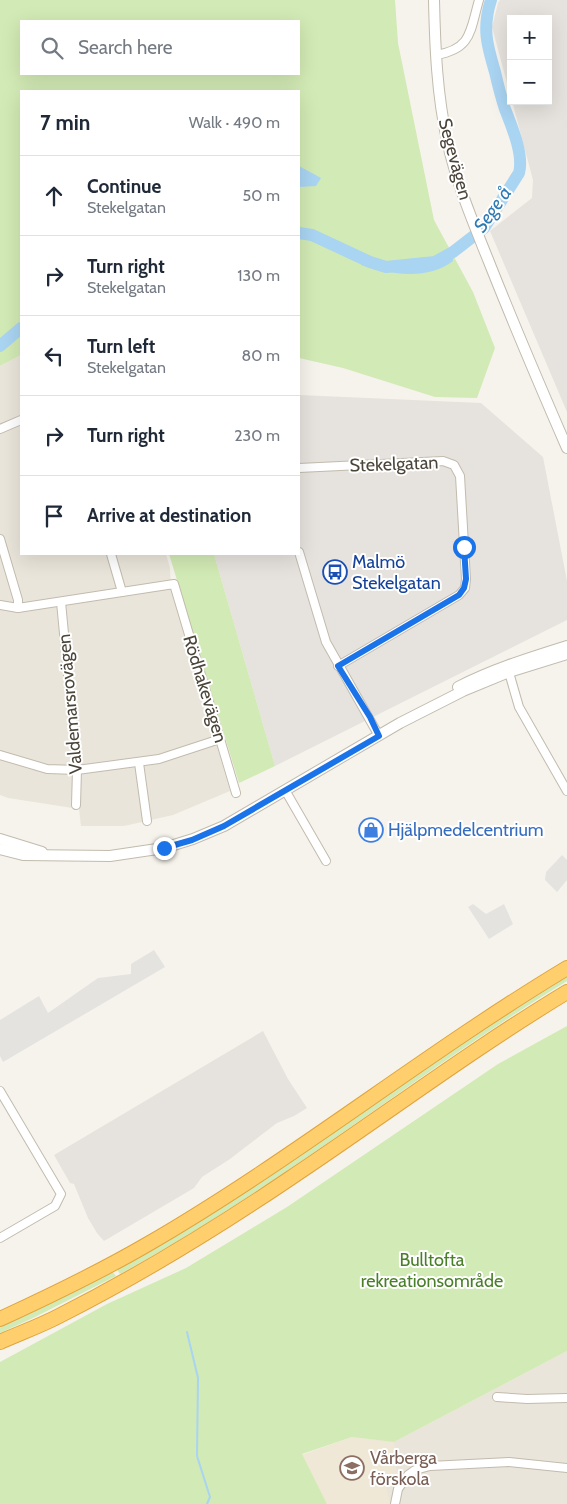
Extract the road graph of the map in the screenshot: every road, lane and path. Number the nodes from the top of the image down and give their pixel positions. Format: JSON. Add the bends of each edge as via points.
{"nodes":[{"id":1,"x":434,"y":0,"type":"edge"},
{"id":2,"x":479,"y":0,"type":"edge"},
{"id":3,"x":436,"y":55,"type":"junction"},
{"id":4,"x":20,"y":420,"type":"edge"},
{"id":5,"x":0,"y":429,"type":"edge"},
{"id":6,"x":567,"y":448,"type":"edge"},
{"id":7,"x":300,"y":468,"type":"edge"},
{"id":8,"x":0,"y":539,"type":"edge"},
{"id":9,"x":111,"y":555,"type":"edge"},
{"id":10,"x":300,"y":555,"type":"edge"},
{"id":11,"x":122,"y":592,"type":"junction"},
{"id":12,"x":61,"y":602,"type":"junction"},
{"id":13,"x":0,"y":605,"type":"edge"},
{"id":14,"x":18,"y":608,"type":"junction"},
{"id":15,"x":567,"y":646,"type":"edge"},
{"id":16,"x":567,"y":654,"type":"edge"},
{"id":17,"x":338,"y":666,"type":"junction"},
{"id":18,"x":508,"y":668,"type":"junction"},
{"id":19,"x":379,"y":736,"type":"junction"},
{"id":20,"x":220,"y":739,"type":"junction"},
{"id":21,"x":0,"y":755,"type":"edge"},
{"id":22,"x":139,"y":763,"type":"junction"},
{"id":23,"x":77,"y":770,"type":"junction"},
{"id":24,"x":285,"y":790,"type":"junction"},
{"id":25,"x":567,"y":791,"type":"edge"},
{"id":26,"x":236,"y":793,"type":"dead end"},
{"id":27,"x":76,"y":806,"type":"dead end"},
{"id":28,"x":147,"y":821,"type":"dead end"},
{"id":29,"x":0,"y":839,"type":"edge"},
{"id":30,"x":0,"y":849,"type":"edge"},
{"id":31,"x":48,"y":855,"type":"junction"},
{"id":32,"x":326,"y":861,"type":"dead end"},
{"id":33,"x":567,"y":968,"type":"edge"},
{"id":34,"x":567,"y":992,"type":"edge"},
{"id":35,"x":0,"y":1091,"type":"edge"},
{"id":36,"x":0,"y":1238,"type":"edge"},
{"id":37,"x":0,"y":1319,"type":"edge"},
{"id":38,"x":0,"y":1343,"type":"edge"},
{"id":39,"x":497,"y":1397,"type":"dead end"},
{"id":40,"x":567,"y":1398,"type":"edge"},
{"id":41,"x":567,"y":1468,"type":"edge"},
{"id":42,"x":395,"y":1504,"type":"edge"}],
"edges":[{"from":1,"to":3,"type":"street","name":"Segevägen"},
{"from":2,"to":3,"type":"street","via":[[465,42],[455,50]]},
{"from":3,"to":6,"type":"street","name":"Segevägen","via":[[447,140],[457,179]]},
{"from":4,"to":5,"type":"street"},
{"from":7,"to":17,"type":"street","name":"Stekelgatan","via":[[443,461],[454,465],[460,476],[464,588],[459,595]]},
{"from":8,"to":14,"type":"street"},
{"from":9,"to":11,"type":"street"},
{"from":10,"to":17,"type":"street","via":[[326,642]]},
{"from":11,"to":12,"type":"street"},
{"from":11,"to":20,"type":"street","name":"Rödhakevägen","via":[[174,584]]},
{"from":12,"to":14,"type":"street"},
{"from":12,"to":23,"type":"street","name":"Valdemarsrovägen"},
{"from":13,"to":14,"type":"street"},
{"from":15,"to":18,"type":"street"},
{"from":16,"to":18,"type":"street"},
{"from":17,"to":19,"type":"street"},
{"from":18,"to":19,"type":"street"},
{"from":18,"to":25,"type":"street","via":[[519,707]]},
{"from":19,"to":24,"type":"street"},
{"from":20,"to":22,"type":"street"},
{"from":20,"to":26,"type":"street","name":"Rödhakevägen"},
{"from":21,"to":23,"type":"street","via":[[47,769]]},
{"from":22,"to":23,"type":"street"},
{"from":22,"to":28,"type":"street"},
{"from":23,"to":27,"type":"street","name":"Valdemarsrovägen"},
{"from":24,"to":31,"type":"street","via":[[224,826],[164,848],[110,856]]},
{"from":24,"to":32,"type":"street"},
{"from":29,"to":31,"type":"street"},
{"from":30,"to":31,"type":"street"},
{"from":33,"to":37,"type":"highway","via":[[457,1037],[282,1158],[148,1245]]},
{"from":34,"to":38,"type":"highway","via":[[204,1234],[57,1317]]},
{"from":35,"to":36,"type":"street","via":[[61,1194],[55,1206]]},
{"from":39,"to":40,"type":"street"},
{"from":41,"to":42,"type":"street","via":[[509,1462],[430,1466],[408,1475],[398,1489]]}]}
